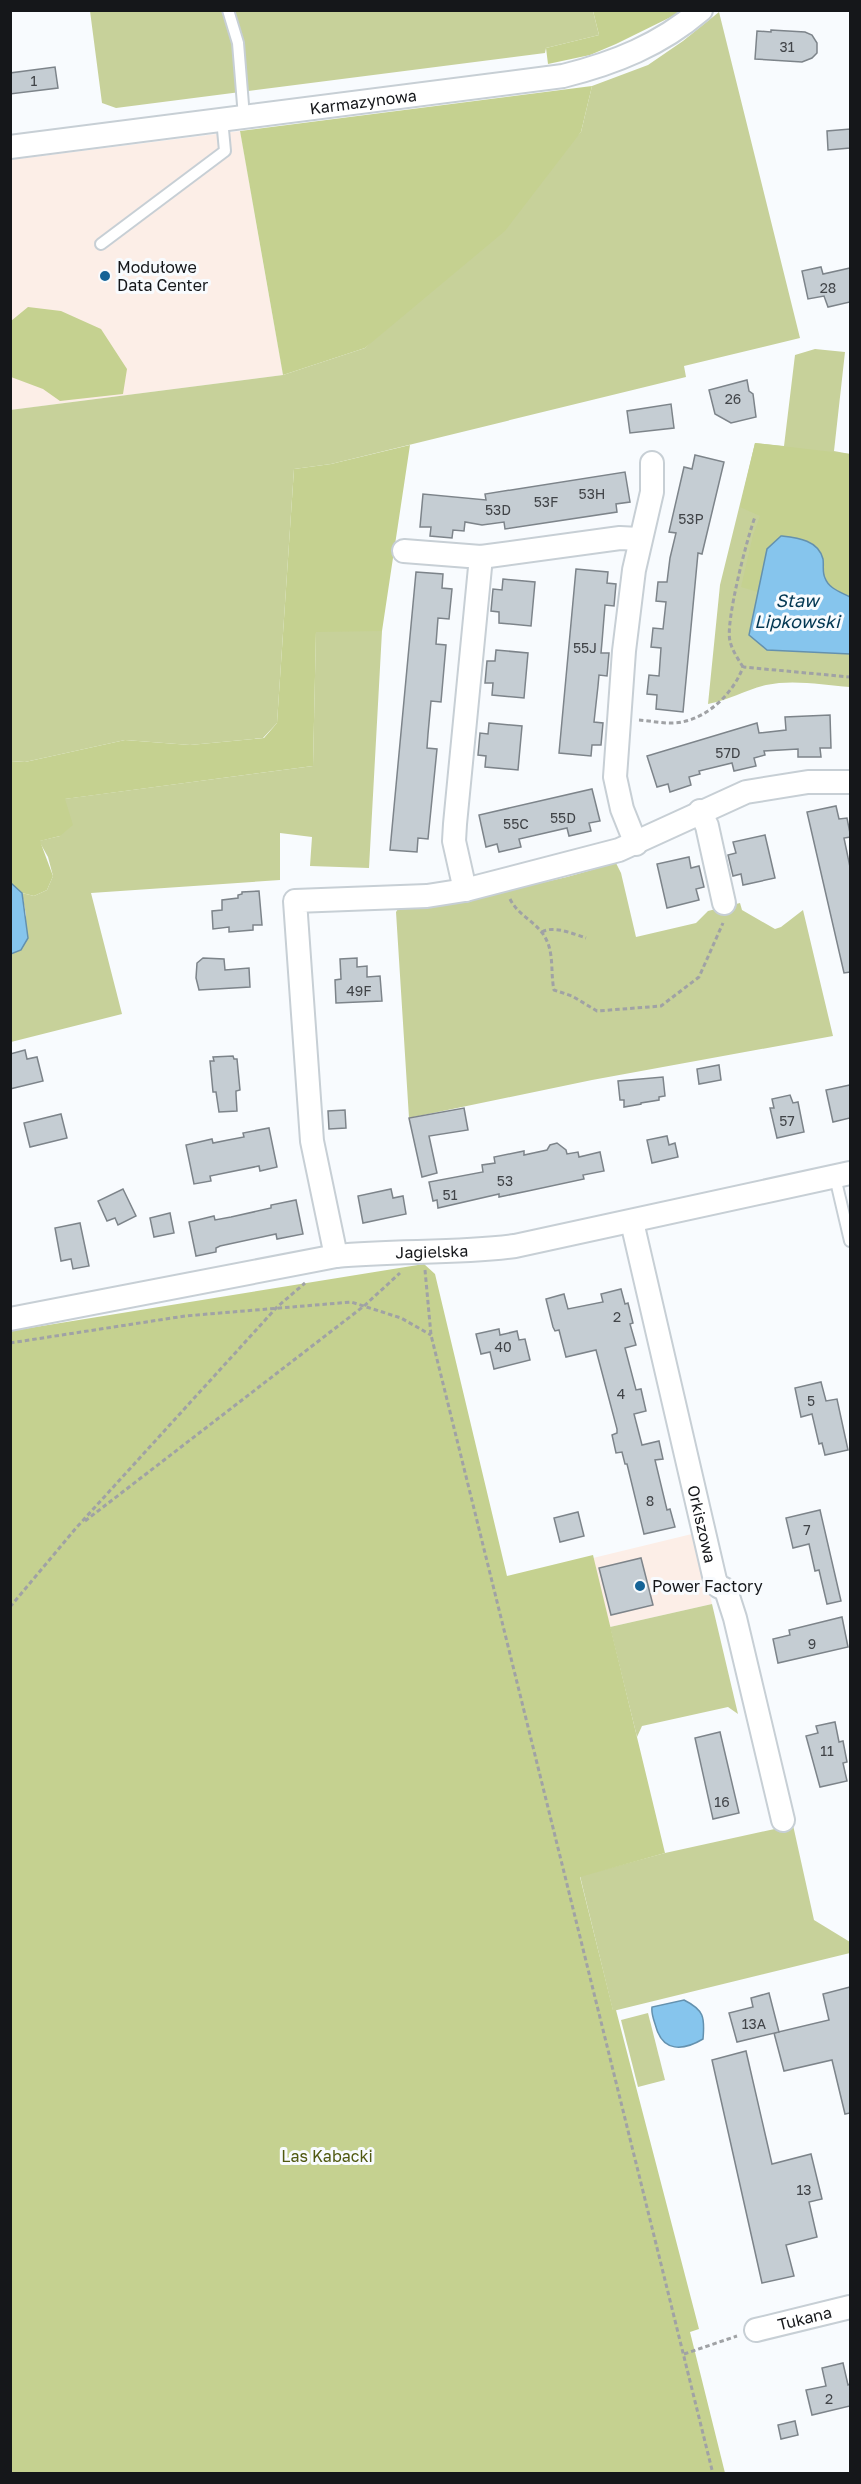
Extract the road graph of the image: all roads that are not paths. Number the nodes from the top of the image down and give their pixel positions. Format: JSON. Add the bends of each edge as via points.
{"nodes":[{"id":1,"x":228,"y":10,"type":"edge"},
{"id":2,"x":701,"y":10,"type":"edge"},
{"id":3,"x":244,"y":117,"type":"junction"},
{"id":4,"x":222,"y":119,"type":"junction"},
{"id":5,"x":10,"y":147,"type":"edge"},
{"id":6,"x":101,"y":244,"type":"dead end"},
{"id":7,"x":652,"y":463,"type":"dead end"},
{"id":8,"x":639,"y":539,"type":"junction"},
{"id":9,"x":404,"y":551,"type":"dead end"},
{"id":10,"x":481,"y":557,"type":"junction"},
{"id":11,"x":850,"y":782,"type":"edge"},
{"id":12,"x":700,"y":811,"type":"junction"},
{"id":13,"x":636,"y":844,"type":"junction"},
{"id":14,"x":465,"y":890,"type":"junction"},
{"id":15,"x":724,"y":903,"type":"road end"},
{"id":16,"x":843,"y":1175,"type":"edge"},
{"id":17,"x":632,"y":1222,"type":"junction"},
{"id":18,"x":850,"y":1241,"type":"edge"},
{"id":19,"x":336,"y":1256,"type":"junction"},
{"id":20,"x":10,"y":1319,"type":"edge"},
{"id":21,"x":783,"y":1820,"type":"dead end"},
{"id":22,"x":850,"y":2307,"type":"edge"},
{"id":23,"x":756,"y":2330,"type":"road end"}],
"edges":[{"from":1,"to":3,"type":"lane","via":[[238,43]]},
{"from":2,"to":3,"type":"street","name":"Karmazynowa","via":[[647,47],[564,76]]},
{"from":3,"to":4,"type":"street","name":"Karmazynowa"},
{"from":4,"to":5,"type":"street","name":"Karmazynowa"},
{"from":4,"to":6,"type":"lane","via":[[225,151]]},
{"from":7,"to":8,"type":"street","via":[[652,492]]},
{"from":8,"to":10,"type":"street","via":[[620,538]]},
{"from":8,"to":13,"type":"street","via":[[615,777]]},
{"from":9,"to":10,"type":"street"},
{"from":10,"to":14,"type":"street","via":[[454,841]]},
{"from":11,"to":12,"type":"street","via":[[808,782],[746,792]]},
{"from":12,"to":13,"type":"street"},
{"from":12,"to":15,"type":"street"},
{"from":13,"to":14,"type":"street","via":[[596,858]]},
{"from":14,"to":19,"type":"street","via":[[427,896],[295,901],[312,1142]]},
{"from":16,"to":17,"type":"street","name":"Jagielska"},
{"from":16,"to":18,"type":"lane"},
{"from":17,"to":19,"type":"street","name":"Jagielska","via":[[487,1250],[380,1251]]},
{"from":17,"to":21,"type":"street","name":"Orkiszowa","via":[[715,1580],[726,1590],[735,1618]]},
{"from":19,"to":20,"type":"street","name":"Jagielska"},
{"from":22,"to":23,"type":"street","name":"Tukana"}]}
